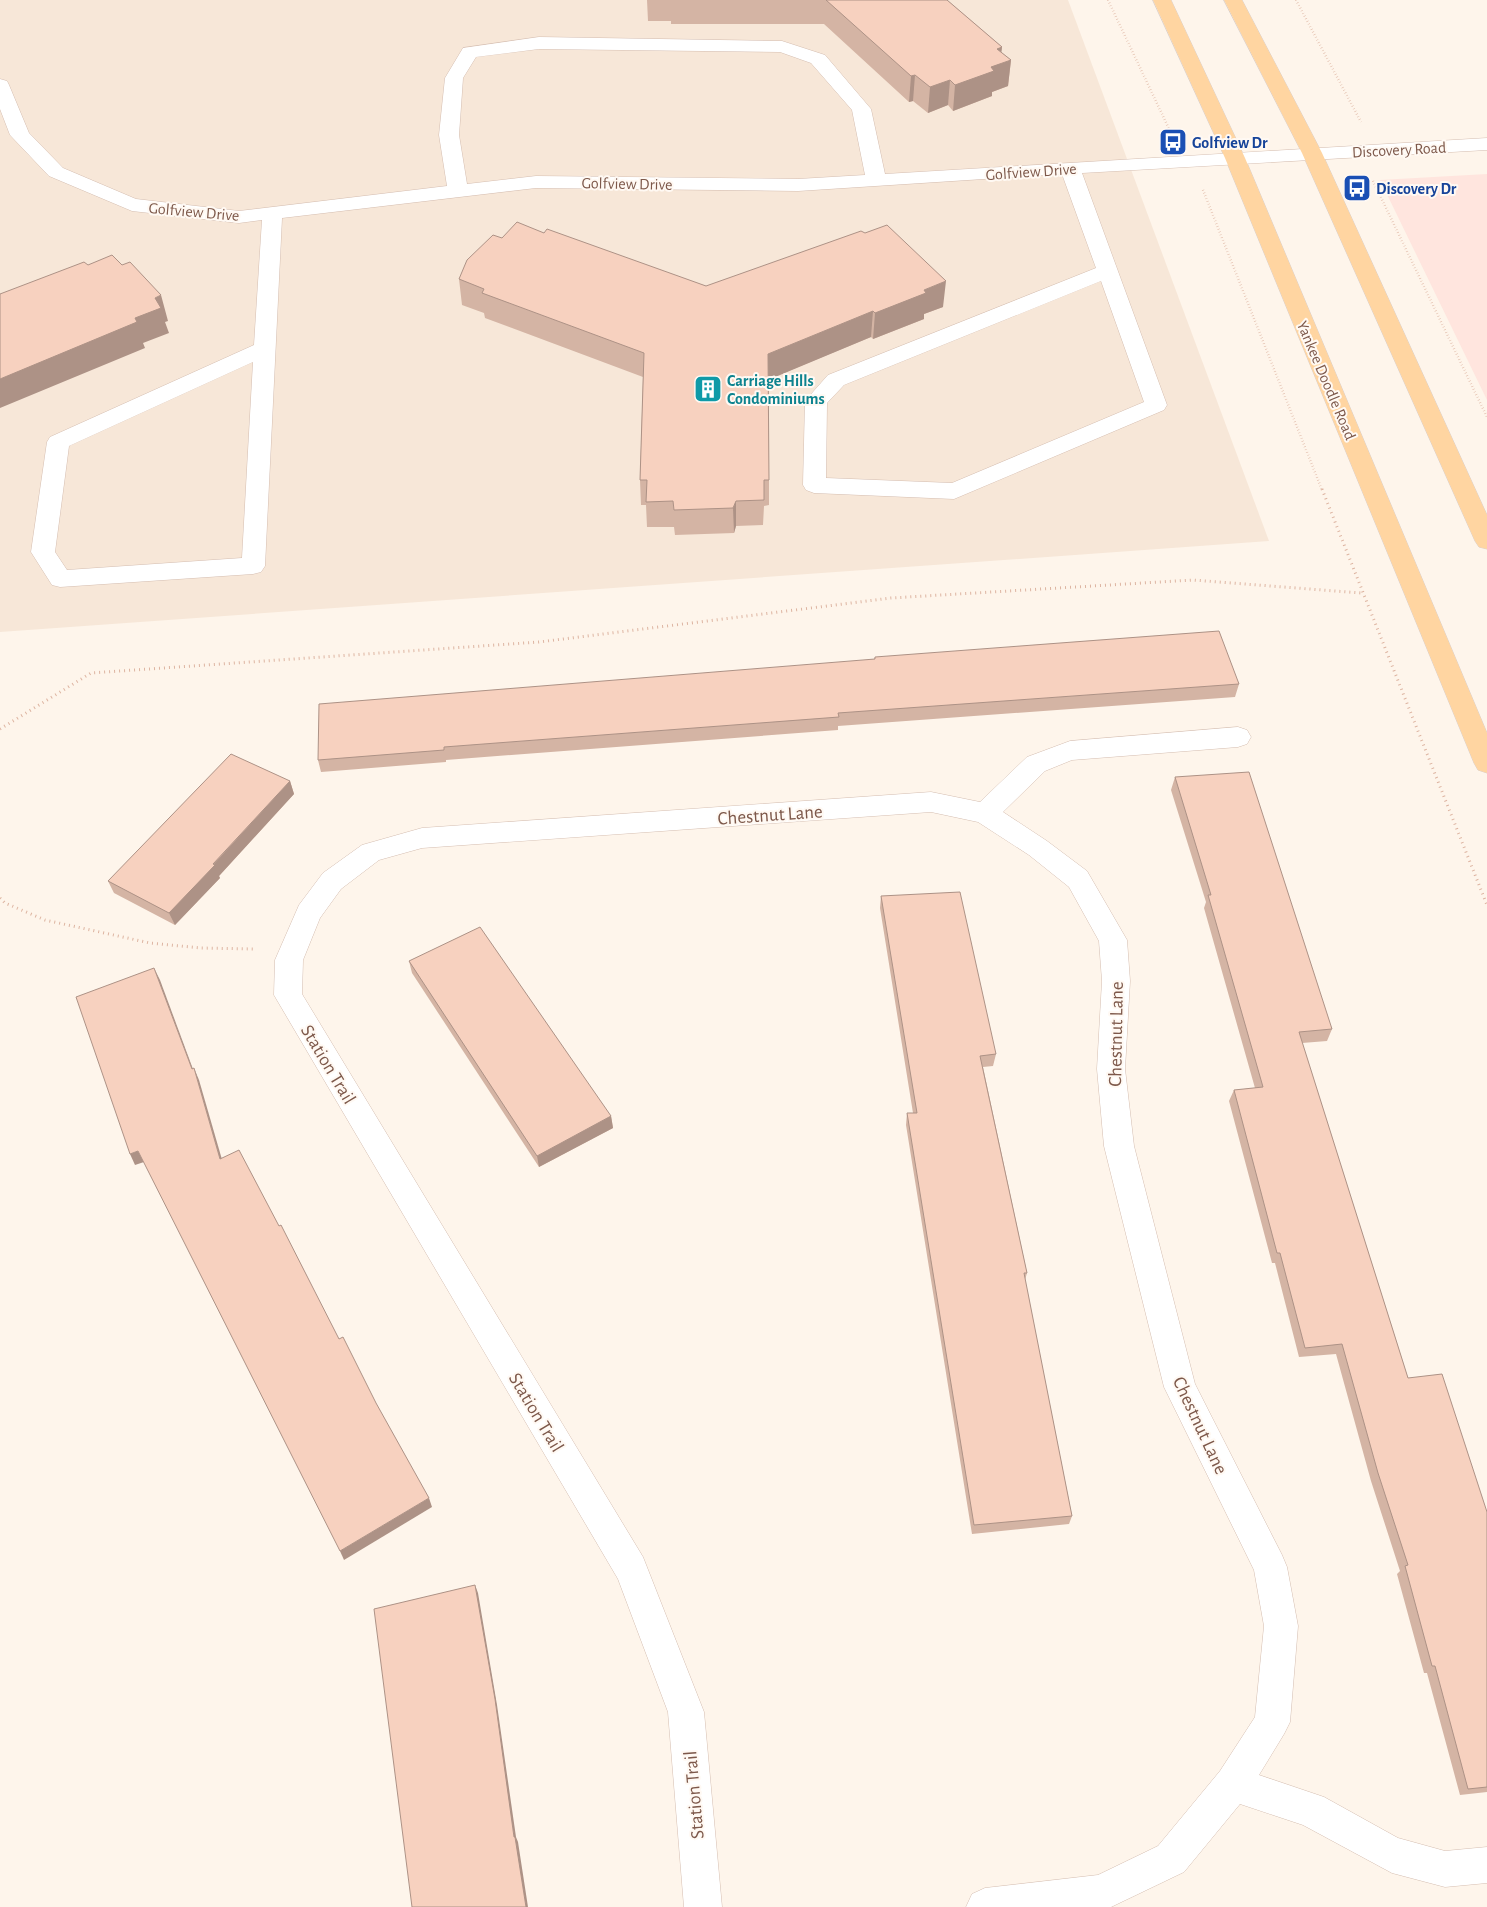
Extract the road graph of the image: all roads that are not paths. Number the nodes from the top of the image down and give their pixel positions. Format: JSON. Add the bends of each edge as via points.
{"nodes":[{"id":1,"x":1162,"y":0,"type":"edge"},
{"id":2,"x":1233,"y":0,"type":"edge"},
{"id":3,"x":0,"y":85,"type":"edge"},
{"id":4,"x":1487,"y":144,"type":"edge"},
{"id":5,"x":1312,"y":153,"type":"junction"},
{"id":6,"x":1235,"y":158,"type":"junction"},
{"id":7,"x":1070,"y":168,"type":"junction"},
{"id":8,"x":876,"y":180,"type":"junction"},
{"id":9,"x":458,"y":191,"type":"junction"},
{"id":10,"x":272,"y":213,"type":"junction"},
{"id":11,"x":1108,"y":271,"type":"junction"},
{"id":12,"x":265,"y":348,"type":"junction"},
{"id":13,"x":1487,"y":541,"type":"edge"},
{"id":14,"x":1238,"y":737,"type":"dead end"},
{"id":15,"x":1487,"y":763,"type":"edge"},
{"id":16,"x":984,"y":813,"type":"junction"},
{"id":17,"x":294,"y":949,"type":"joint"},
{"id":18,"x":1233,"y":1784,"type":"junction"},
{"id":19,"x":1487,"y":1865,"type":"edge"},
{"id":20,"x":703,"y":1907,"type":"edge"},
{"id":21,"x":986,"y":1907,"type":"edge"}],
"edges":[{"from":1,"to":6,"type":"main road","name":"Yankee Doodle Road"},
{"from":2,"to":5,"type":"main road"},
{"from":3,"to":10,"type":"street","name":"Golfview Drive","via":[[20,135],[56,172],[132,205],[239,217]]},
{"from":4,"to":5,"type":"street","name":"Discovery Road"},
{"from":5,"to":6,"type":"street","name":"Golfview Drive"},
{"from":5,"to":13,"type":"main road"},
{"from":6,"to":7,"type":"street","name":"Golfview Drive"},
{"from":6,"to":15,"type":"main road","name":"Yankee Doodle Road"},
{"from":7,"to":8,"type":"street","name":"Golfview Drive"},
{"from":7,"to":11,"type":"street"},
{"from":8,"to":9,"type":"street","name":"Golfview Drive","via":[[798,185],[536,182]]},
{"from":8,"to":9,"type":"street","via":[[861,109],[818,59],[782,47],[539,42],[470,52],[454,78],[449,135]]},
{"from":9,"to":10,"type":"street","name":"Golfview Drive"},
{"from":10,"to":12,"type":"street"},
{"from":11,"to":11,"type":"street","via":[[1156,405],[954,491],[814,485],[816,402],[836,380]]},
{"from":12,"to":12,"type":"street","via":[[253,566],[60,579],[43,552],[58,442]]},
{"from":14,"to":16,"type":"street","via":[[1070,751],[1036,764]]},
{"from":16,"to":17,"type":"street","name":"Chestnut Lane","via":[[932,802],[422,838],[371,852],[332,880],[309,912]]},
{"from":16,"to":18,"type":"street","name":"Chestnut Lane","via":[[1078,879],[1113,940],[1116,981],[1111,1069],[1119,1146],[1180,1387],[1270,1567],[1282,1626],[1272,1722]]},
{"from":17,"to":20,"type":"street","name":"Station Trail","via":[[289,960],[288,995],[631,1569],[686,1712]]},
{"from":18,"to":19,"type":"street","via":[[1311,1810],[1392,1855],[1445,1869]]},
{"from":18,"to":21,"type":"street","name":"Chestnut Lane","via":[[1171,1859],[1100,1893]]}]}
